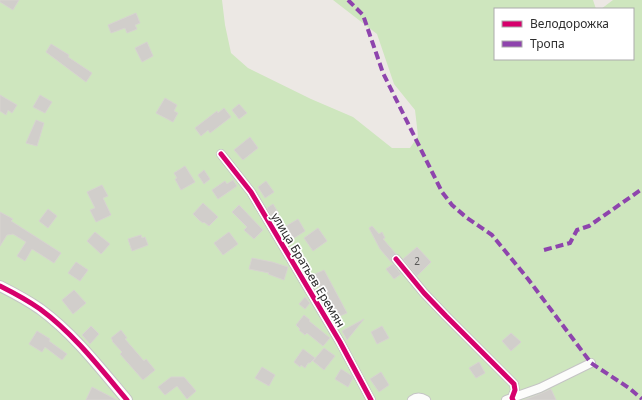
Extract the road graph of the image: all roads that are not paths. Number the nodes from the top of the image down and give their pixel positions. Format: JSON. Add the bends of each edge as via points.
{"nodes":[{"id":1,"x":221,"y":154,"type":"dead end"},
{"id":2,"x":396,"y":259,"type":"dead end"},
{"id":3,"x":0,"y":286,"type":"edge"},
{"id":4,"x":591,"y":363,"type":"dead end"},
{"id":5,"x":510,"y":399,"type":"edge"},
{"id":6,"x":127,"y":400,"type":"edge"},
{"id":7,"x":371,"y":400,"type":"edge"},
{"id":8,"x":412,"y":400,"type":"edge"},
{"id":9,"x":426,"y":400,"type":"edge"}],
"edges":[{"from":1,"to":7,"type":"street","name":"улица Братьев Еремян","via":[[250,192],[340,342]]},
{"from":2,"to":5,"type":"street","via":[[424,293],[514,384]]},
{"from":3,"to":6,"type":"street","via":[[24,298],[60,325]]},
{"from":4,"to":5,"type":"street","via":[[540,388]]},
{"from":8,"to":9,"type":"street"}]}
